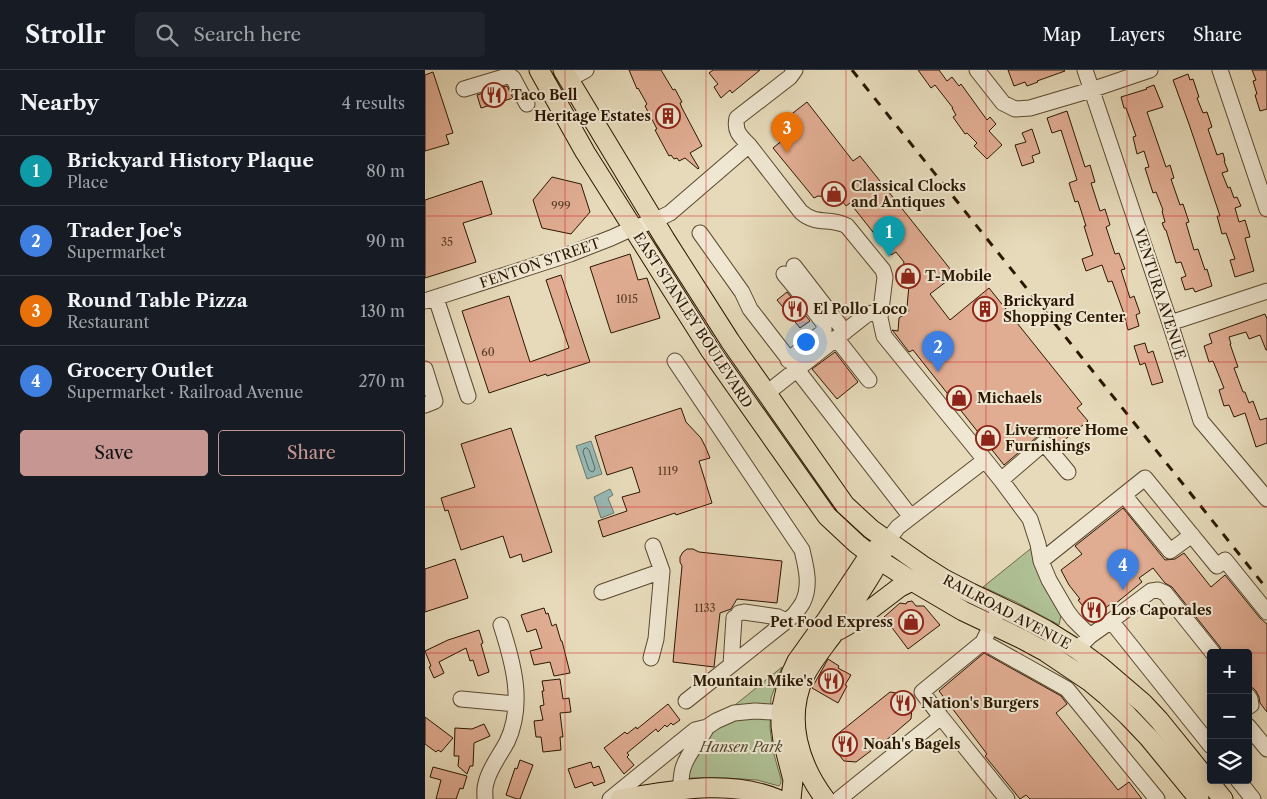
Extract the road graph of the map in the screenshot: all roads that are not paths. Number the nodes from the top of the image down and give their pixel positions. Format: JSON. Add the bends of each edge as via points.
{"nodes":[{"id":1,"x":539,"y":70,"type":"edge"},
{"id":2,"x":586,"y":70,"type":"edge"},
{"id":3,"x":795,"y":70,"type":"edge"},
{"id":4,"x":977,"y":70,"type":"edge"},
{"id":5,"x":1085,"y":70,"type":"edge"},
{"id":6,"x":1150,"y":70,"type":"edge"},
{"id":7,"x":1219,"y":70,"type":"edge"},
{"id":8,"x":566,"y":75,"type":"edge"},
{"id":9,"x":465,"y":89,"type":"dead end"},
{"id":10,"x":1091,"y":90,"type":"junction"},
{"id":11,"x":527,"y":104,"type":"dead end"},
{"id":12,"x":749,"y":145,"type":"junction"},
{"id":13,"x":1267,"y":209,"type":"edge"},
{"id":14,"x":654,"y":221,"type":"junction"},
{"id":15,"x":633,"y":228,"type":"junction"},
{"id":16,"x":700,"y":233,"type":"dead end"},
{"id":17,"x":1267,"y":291,"type":"edge"},
{"id":18,"x":431,"y":300,"type":"edge"},
{"id":19,"x":881,"y":310,"type":"junction"},
{"id":20,"x":1170,"y":323,"type":"junction"},
{"id":21,"x":840,"y":335,"type":"junction"},
{"id":22,"x":675,"y":360,"type":"dead end"},
{"id":23,"x":792,"y":365,"type":"junction"},
{"id":24,"x":425,"y":369,"type":"edge"},
{"id":25,"x":869,"y":380,"type":"dead end"},
{"id":26,"x":767,"y":393,"type":"junction"},
{"id":27,"x":468,"y":396,"type":"dead end"},
{"id":28,"x":425,"y":405,"type":"edge"},
{"id":29,"x":985,"y":460,"type":"junction"},
{"id":30,"x":1068,"y":472,"type":"dead end"},
{"id":31,"x":1001,"y":480,"type":"junction"},
{"id":32,"x":1124,"y":494,"type":"junction"},
{"id":33,"x":1267,"y":499,"type":"edge"},
{"id":34,"x":911,"y":517,"type":"junction"},
{"id":35,"x":1192,"y":535,"type":"junction"},
{"id":36,"x":887,"y":541,"type":"junction"},
{"id":37,"x":653,"y":546,"type":"dead end"},
{"id":38,"x":875,"y":557,"type":"junction"},
{"id":39,"x":1041,"y":561,"type":"junction"},
{"id":40,"x":662,"y":571,"type":"junction"},
{"id":41,"x":912,"y":582,"type":"junction"},
{"id":42,"x":602,"y":592,"type":"dead end"},
{"id":43,"x":1000,"y":607,"type":"junction"},
{"id":44,"x":1267,"y":612,"type":"edge"},
{"id":45,"x":1073,"y":619,"type":"junction"},
{"id":46,"x":786,"y":621,"type":"junction"},
{"id":47,"x":1111,"y":621,"type":"junction"},
{"id":48,"x":992,"y":624,"type":"junction"},
{"id":49,"x":501,"y":625,"type":"dead end"},
{"id":50,"x":835,"y":632,"type":"junction"},
{"id":51,"x":1061,"y":639,"type":"junction"},
{"id":52,"x":983,"y":642,"type":"junction"},
{"id":53,"x":1084,"y":643,"type":"junction"},
{"id":54,"x":1210,"y":649,"type":"edge"},
{"id":55,"x":651,"y":658,"type":"dead end"},
{"id":56,"x":731,"y":665,"type":"junction"},
{"id":57,"x":461,"y":699,"type":"dead end"},
{"id":58,"x":686,"y":701,"type":"dead end"},
{"id":59,"x":516,"y":704,"type":"junction"},
{"id":60,"x":788,"y":713,"type":"junction"},
{"id":61,"x":941,"y":718,"type":"junction"},
{"id":62,"x":707,"y":727,"type":"junction"},
{"id":63,"x":1252,"y":731,"type":"edge"},
{"id":64,"x":1207,"y":739,"type":"edge"},
{"id":65,"x":1207,"y":745,"type":"edge"},
{"id":66,"x":1267,"y":749,"type":"edge"},
{"id":67,"x":1182,"y":763,"type":"junction"},
{"id":68,"x":1241,"y":784,"type":"edge"},
{"id":69,"x":677,"y":794,"type":"edge"},
{"id":70,"x":485,"y":799,"type":"edge"},
{"id":71,"x":611,"y":799,"type":"edge"},
{"id":72,"x":619,"y":799,"type":"edge"},
{"id":73,"x":777,"y":799,"type":"edge"},
{"id":74,"x":791,"y":799,"type":"edge"},
{"id":75,"x":825,"y":799,"type":"edge"},
{"id":76,"x":839,"y":799,"type":"edge"},
{"id":77,"x":1007,"y":799,"type":"edge"},
{"id":78,"x":1157,"y":799,"type":"edge"},
{"id":79,"x":1199,"y":799,"type":"edge"},
{"id":80,"x":1223,"y":799,"type":"edge"},
{"id":81,"x":1253,"y":799,"type":"edge"}],
"edges":[{"from":1,"to":15,"type":"main road","name":"EAST STANLEY BOULEVARD"},
{"from":2,"to":8,"type":"street"},
{"from":3,"to":12,"type":"street","via":[[737,118],[738,133]]},
{"from":4,"to":10,"type":"street","via":[[1003,103],[1015,109],[1030,108]]},
{"from":5,"to":10,"type":"street","name":"VENTURA AVENUE"},
{"from":6,"to":10,"type":"street"},
{"from":7,"to":13,"type":"street"},
{"from":8,"to":14,"type":"main road","name":"EAST STANLEY BOULEVARD"},
{"from":9,"to":11,"type":"street","via":[[510,76]]},
{"from":10,"to":20,"type":"street","name":"VENTURA AVENUE"},
{"from":12,"to":14,"type":"street","name":"FENTON STREET","via":[[670,213]]},
{"from":12,"to":19,"type":"street","via":[[801,212],[814,220],[847,226],[883,270]]},
{"from":14,"to":15,"type":"street","name":"FENTON STREET"},
{"from":14,"to":26,"type":"main road","name":"EAST STANLEY BOULEVARD"},
{"from":15,"to":18,"type":"street","name":"FENTON STREET","via":[[570,254]]},
{"from":15,"to":38,"type":"main road","name":"EAST STANLEY BOULEVARD","via":[[710,350],[823,511]]},
{"from":16,"to":23,"type":"street"},
{"from":17,"to":20,"type":"street"},
{"from":18,"to":27,"type":"street"},
{"from":19,"to":21,"type":"street","via":[[866,315]]},
{"from":19,"to":29,"type":"street","via":[[883,336]]},
{"from":20,"to":33,"type":"street","name":"VENTURA AVENUE","via":[[1201,421]]},
{"from":21,"to":23,"type":"street"},
{"from":21,"to":23,"type":"street","via":[[789,270],[824,324],[824,331]]},
{"from":21,"to":25,"type":"street"},
{"from":22,"to":46,"type":"street","via":[[802,550],[807,588],[803,602]]},
{"from":23,"to":26,"type":"street"},
{"from":23,"to":34,"type":"street"},
{"from":24,"to":28,"type":"street","via":[[435,401]]},
{"from":26,"to":36,"type":"main road","name":"EAST STANLEY BOULEVARD","via":[[845,505]]},
{"from":29,"to":31,"type":"street"},
{"from":29,"to":34,"type":"street"},
{"from":30,"to":31,"type":"street","via":[[1043,443]]},
{"from":31,"to":39,"type":"street","via":[[1030,519]]},
{"from":32,"to":35,"type":"street","via":[[1145,478]]},
{"from":32,"to":35,"type":"street","via":[[1170,551]]},
{"from":32,"to":39,"type":"street"},
{"from":34,"to":36,"type":"street"},
{"from":35,"to":44,"type":"street","via":[[1217,566],[1225,560]]},
{"from":36,"to":38,"type":"main road"},
{"from":36,"to":43,"type":"main road","name":"RAILROAD AVENUE","via":[[944,579]]},
{"from":37,"to":40,"type":"street"},
{"from":38,"to":41,"type":"main road","name":"RAILROAD AVENUE"},
{"from":38,"to":50,"type":"main road"},
{"from":38,"to":60,"type":"main road","via":[[797,661],[785,689]]},
{"from":39,"to":45,"type":"street"},
{"from":40,"to":42,"type":"street"},
{"from":40,"to":55,"type":"street","via":[[656,640]]},
{"from":41,"to":48,"type":"main road","name":"RAILROAD AVENUE"},
{"from":41,"to":50,"type":"main road","via":[[900,586],[858,619]]},
{"from":43,"to":48,"type":"street"},
{"from":43,"to":51,"type":"main road","name":"RAILROAD AVENUE"},
{"from":45,"to":51,"type":"street"},
{"from":45,"to":53,"type":"street"},
{"from":46,"to":56,"type":"street"},
{"from":46,"to":56,"type":"street","via":[[744,612],[737,616]]},
{"from":47,"to":53,"type":"street"},
{"from":47,"to":54,"type":"street","via":[[1151,591],[1158,590],[1165,593]]},
{"from":47,"to":64,"type":"street"},
{"from":48,"to":52,"type":"street"},
{"from":48,"to":67,"type":"main road","name":"RAILROAD AVENUE","via":[[1068,666]]},
{"from":49,"to":59,"type":"street","via":[[511,657]]},
{"from":50,"to":60,"type":"main road","via":[[815,658]]},
{"from":51,"to":53,"type":"main road","name":"RAILROAD AVENUE"},
{"from":52,"to":61,"type":"street","via":[[922,692]]},
{"from":52,"to":78,"type":"street","via":[[1067,689]]},
{"from":53,"to":67,"type":"main road","name":"RAILROAD AVENUE","via":[[1101,667],[1164,726]]},
{"from":56,"to":58,"type":"street"},
{"from":57,"to":59,"type":"street"},
{"from":59,"to":70,"type":"street","via":[[508,740],[486,783]]},
{"from":60,"to":62,"type":"street","via":[[734,713]]},
{"from":60,"to":74,"type":"main road","via":[[781,726],[793,780]]},
{"from":60,"to":75,"type":"main road","via":[[805,766]]},
{"from":61,"to":76,"type":"street"},
{"from":61,"to":77,"type":"street"},
{"from":62,"to":69,"type":"street","via":[[685,763]]},
{"from":62,"to":71,"type":"street","via":[[695,730]]},
{"from":63,"to":66,"type":"street"},
{"from":65,"to":67,"type":"street"},
{"from":67,"to":79,"type":"main road","name":"RAILROAD AVENUE"},
{"from":67,"to":80,"type":"main road","name":"RAILROAD AVENUE"},
{"from":68,"to":81,"type":"street"},
{"from":69,"to":72,"type":"main road"},
{"from":69,"to":73,"type":"main road","via":[[730,788]]}]}
